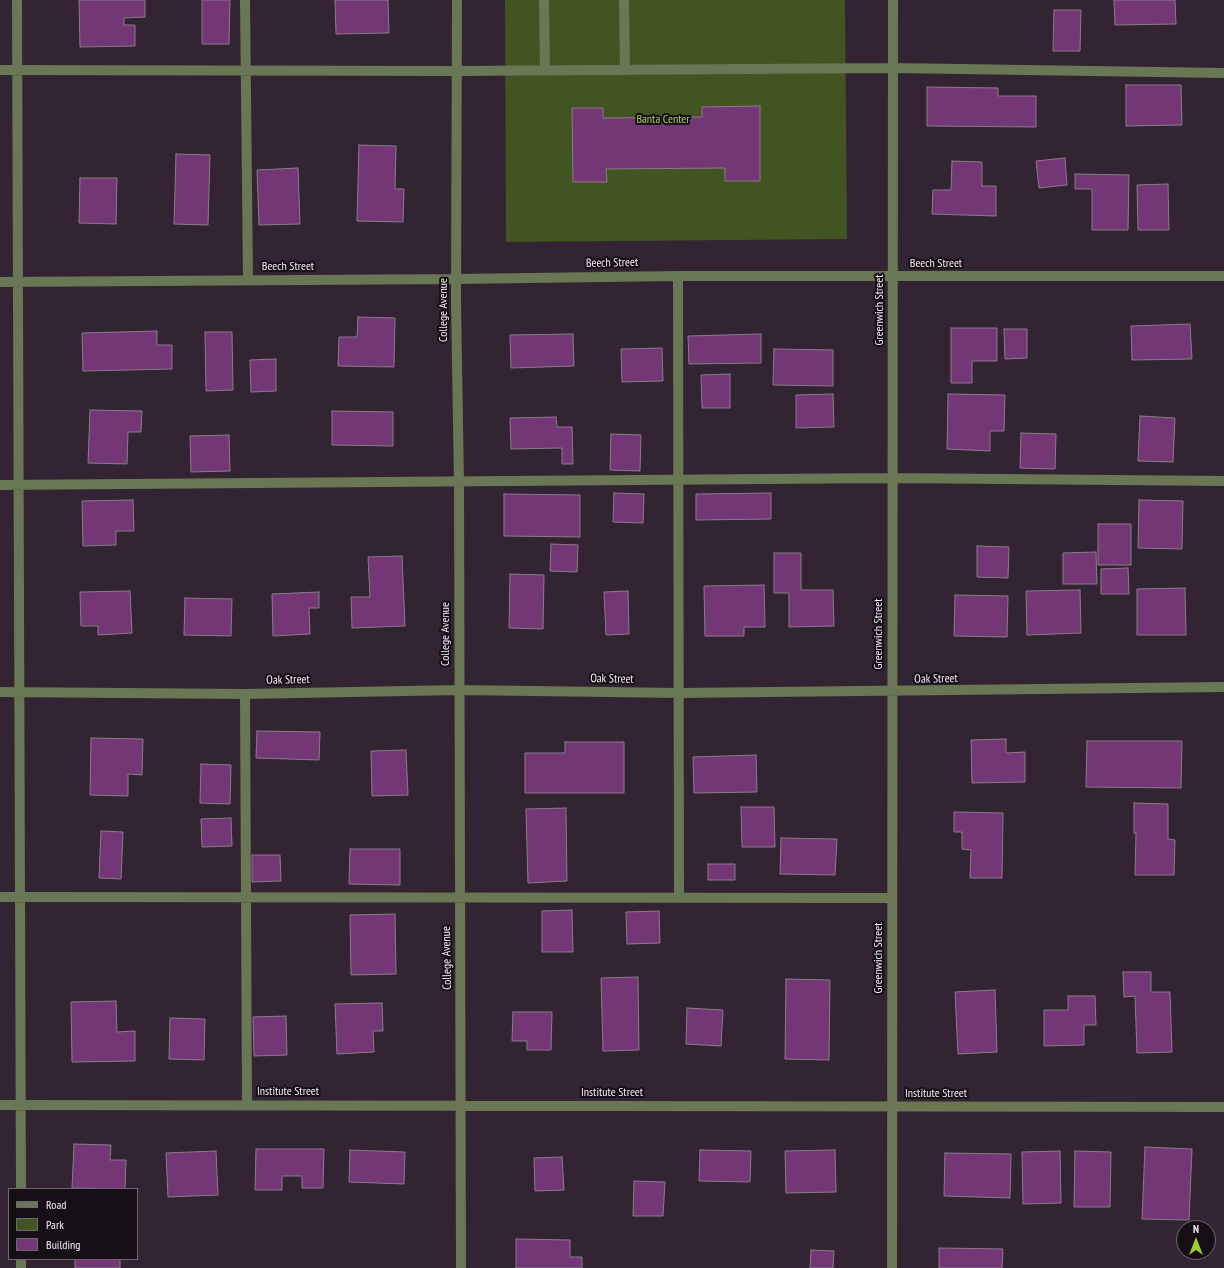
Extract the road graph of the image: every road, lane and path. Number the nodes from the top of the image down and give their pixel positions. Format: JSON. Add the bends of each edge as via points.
{"nodes":[{"id":1,"x":16,"y":0,"type":"edge"},
{"id":2,"x":246,"y":0,"type":"edge"},
{"id":3,"x":457,"y":0,"type":"edge"},
{"id":4,"x":544,"y":0,"type":"edge"},
{"id":5,"x":624,"y":0,"type":"edge"},
{"id":6,"x":893,"y":0,"type":"edge"},
{"id":7,"x":893,"y":68,"type":"junction"},
{"id":8,"x":0,"y":70,"type":"edge"},
{"id":9,"x":17,"y":70,"type":"junction"},
{"id":10,"x":246,"y":70,"type":"junction"},
{"id":11,"x":545,"y":70,"type":"junction"},
{"id":12,"x":625,"y":70,"type":"junction"},
{"id":13,"x":457,"y":71,"type":"junction"},
{"id":14,"x":1224,"y":73,"type":"edge"},
{"id":15,"x":678,"y":276,"type":"junction"},
{"id":16,"x":1224,"y":276,"type":"edge"},
{"id":17,"x":893,"y":277,"type":"junction"},
{"id":18,"x":456,"y":279,"type":"junction"},
{"id":19,"x":248,"y":280,"type":"junction"},
{"id":20,"x":0,"y":282,"type":"edge"},
{"id":21,"x":18,"y":282,"type":"junction"},
{"id":22,"x":892,"y":478,"type":"junction"},
{"id":23,"x":679,"y":480,"type":"junction"},
{"id":24,"x":1224,"y":481,"type":"edge"},
{"id":25,"x":459,"y":482,"type":"junction"},
{"id":26,"x":0,"y":485,"type":"edge"},
{"id":27,"x":18,"y":485,"type":"junction"},
{"id":28,"x":1224,"y":687,"type":"edge"},
{"id":29,"x":459,"y":690,"type":"junction"},
{"id":30,"x":19,"y":691,"type":"junction"},
{"id":31,"x":0,"y":692,"type":"edge"},
{"id":32,"x":892,"y":692,"type":"junction"},
{"id":33,"x":679,"y":693,"type":"junction"},
{"id":34,"x":246,"y":694,"type":"junction"},
{"id":35,"x":0,"y":897,"type":"edge"},
{"id":36,"x":20,"y":897,"type":"junction"},
{"id":37,"x":246,"y":898,"type":"junction"},
{"id":38,"x":459,"y":898,"type":"junction"},
{"id":39,"x":679,"y":898,"type":"junction"},
{"id":40,"x":892,"y":898,"type":"junction"},
{"id":41,"x":0,"y":1105,"type":"edge"},
{"id":42,"x":20,"y":1105,"type":"junction"},
{"id":43,"x":247,"y":1105,"type":"junction"},
{"id":44,"x":462,"y":1106,"type":"junction"},
{"id":45,"x":892,"y":1107,"type":"junction"},
{"id":46,"x":1224,"y":1107,"type":"edge"},
{"id":47,"x":21,"y":1188,"type":"edge"},
{"id":48,"x":461,"y":1268,"type":"edge"},
{"id":49,"x":892,"y":1268,"type":"edge"}],
"edges":[{"from":1,"to":9,"type":"street"},
{"from":2,"to":10,"type":"street"},
{"from":3,"to":13,"type":"street","name":"College Avenue"},
{"from":4,"to":11,"type":"street"},
{"from":5,"to":12,"type":"street"},
{"from":6,"to":7,"type":"street","name":"Greenwich Street"},
{"from":7,"to":12,"type":"street"},
{"from":7,"to":14,"type":"street"},
{"from":7,"to":17,"type":"street","name":"Greenwich Street"},
{"from":8,"to":9,"type":"street"},
{"from":9,"to":10,"type":"street"},
{"from":9,"to":21,"type":"street"},
{"from":10,"to":13,"type":"street"},
{"from":10,"to":19,"type":"street"},
{"from":11,"to":12,"type":"street"},
{"from":11,"to":13,"type":"street"},
{"from":13,"to":18,"type":"street","name":"College Avenue"},
{"from":15,"to":17,"type":"street","name":"Beech Street"},
{"from":15,"to":18,"type":"street","name":"Beech Street"},
{"from":15,"to":23,"type":"street"},
{"from":16,"to":17,"type":"street","name":"Beech Street"},
{"from":17,"to":22,"type":"street","name":"Greenwich Street"},
{"from":18,"to":19,"type":"street","name":"Beech Street"},
{"from":18,"to":25,"type":"street","name":"College Avenue"},
{"from":19,"to":21,"type":"street","name":"Beech Street"},
{"from":20,"to":21,"type":"street","name":"Beech Street"},
{"from":21,"to":27,"type":"street"},
{"from":22,"to":23,"type":"street"},
{"from":22,"to":24,"type":"street"},
{"from":22,"to":32,"type":"street","name":"Greenwich Street"},
{"from":23,"to":25,"type":"street"},
{"from":23,"to":33,"type":"street"},
{"from":25,"to":27,"type":"street"},
{"from":25,"to":29,"type":"street","name":"College Avenue"},
{"from":26,"to":27,"type":"street"},
{"from":27,"to":30,"type":"street"},
{"from":28,"to":32,"type":"street","name":"Oak Street"},
{"from":29,"to":33,"type":"street","name":"Oak Street"},
{"from":29,"to":34,"type":"street","name":"Oak Street"},
{"from":29,"to":38,"type":"street","name":"College Avenue"},
{"from":30,"to":31,"type":"street","name":"Oak Street"},
{"from":30,"to":34,"type":"street","name":"Oak Street"},
{"from":30,"to":36,"type":"street"},
{"from":32,"to":33,"type":"street","name":"Oak Street"},
{"from":32,"to":40,"type":"street","name":"Greenwich Street"},
{"from":33,"to":39,"type":"street"},
{"from":34,"to":37,"type":"street"},
{"from":35,"to":36,"type":"street"},
{"from":36,"to":37,"type":"street"},
{"from":36,"to":42,"type":"street"},
{"from":37,"to":38,"type":"street"},
{"from":37,"to":43,"type":"street"},
{"from":38,"to":39,"type":"street"},
{"from":38,"to":44,"type":"street","name":"College Avenue"},
{"from":39,"to":40,"type":"street"},
{"from":40,"to":45,"type":"street","name":"Greenwich Street"},
{"from":41,"to":42,"type":"street","name":"Institute Street"},
{"from":42,"to":43,"type":"street","name":"Institute Street"},
{"from":42,"to":47,"type":"street"},
{"from":43,"to":44,"type":"street","name":"Institute Street"},
{"from":44,"to":45,"type":"street","name":"Institute Street"},
{"from":44,"to":48,"type":"street","name":"College Avenue"},
{"from":45,"to":46,"type":"street","name":"Institute Street"},
{"from":45,"to":49,"type":"street","name":"Greenwich Street"}]}
